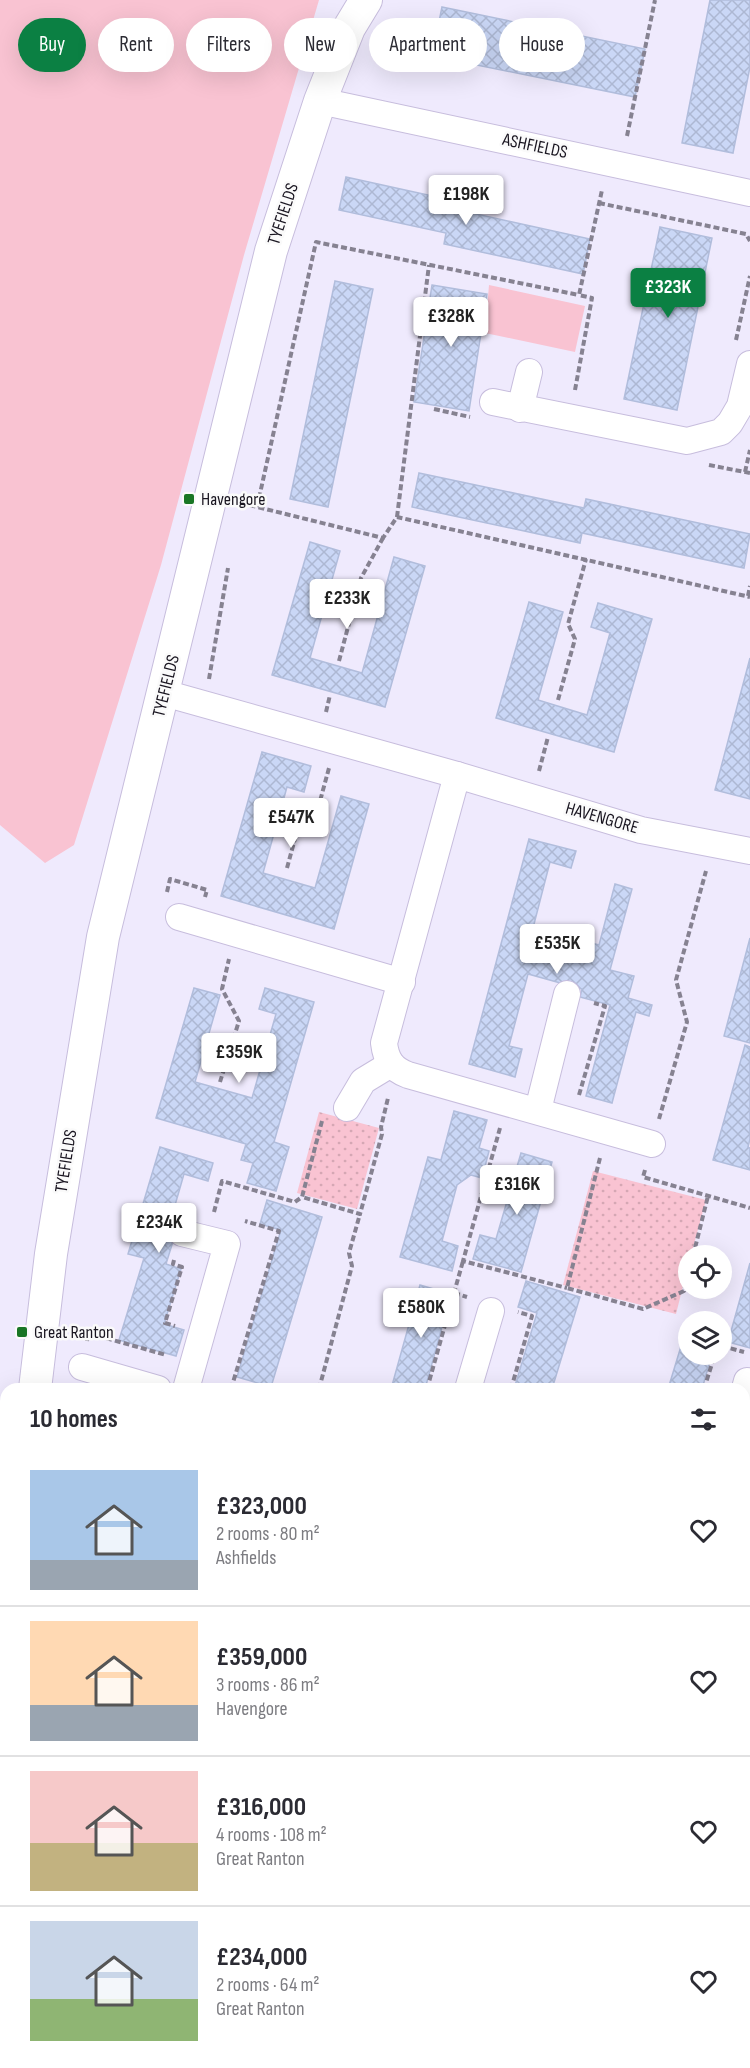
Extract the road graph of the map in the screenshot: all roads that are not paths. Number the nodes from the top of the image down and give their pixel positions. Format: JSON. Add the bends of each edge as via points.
{"nodes":[{"id":1,"x":366,"y":0,"type":"edge"},
{"id":2,"x":320,"y":101,"type":"junction"},
{"id":3,"x":750,"y":193,"type":"edge"},
{"id":4,"x":743,"y":354,"type":"edge"},
{"id":5,"x":529,"y":372,"type":"dead end"},
{"id":6,"x":493,"y":402,"type":"dead end"},
{"id":7,"x":520,"y":409,"type":"junction"},
{"id":8,"x":165,"y":693,"type":"junction"},
{"id":9,"x":457,"y":775,"type":"junction"},
{"id":10,"x":750,"y":851,"type":"edge"},
{"id":11,"x":179,"y":917,"type":"road end"},
{"id":12,"x":402,"y":982,"type":"junction"},
{"id":13,"x":567,"y":994,"type":"road end"},
{"id":14,"x":391,"y":1064,"type":"junction"},
{"id":15,"x":347,"y":1108,"type":"dead end"},
{"id":16,"x":538,"y":1110,"type":"junction"},
{"id":17,"x":652,"y":1144,"type":"road end"},
{"id":18,"x":182,"y":1233,"type":"road end"},
{"id":19,"x":491,"y":1311,"type":"dead end"},
{"id":20,"x":82,"y":1367,"type":"dead end"},
{"id":21,"x":36,"y":1383,"type":"edge"},
{"id":22,"x":137,"y":1383,"type":"edge"},
{"id":23,"x":188,"y":1383,"type":"edge"},
{"id":24,"x":470,"y":1383,"type":"edge"}],
"edges":[{"from":1,"to":2,"type":"street","name":"TYEFIELDS","via":[[349,28]]},
{"from":2,"to":3,"type":"street","name":"ASHFIELDS"},
{"from":2,"to":8,"type":"street","name":"TYEFIELDS","via":[[271,251]]},
{"from":4,"to":7,"type":"street","via":[[740,406],[721,432],[705,438],[687,441]]},
{"from":5,"to":7,"type":"street"},
{"from":6,"to":7,"type":"street"},
{"from":8,"to":9,"type":"street","name":"HAVENGORE"},
{"from":8,"to":21,"type":"street","name":"TYEFIELDS","via":[[103,937],[51,1254]]},
{"from":9,"to":10,"type":"street","name":"HAVENGORE","via":[[641,830]]},
{"from":9,"to":12,"type":"street"},
{"from":11,"to":12,"type":"street"},
{"from":12,"to":14,"type":"street","via":[[384,1043]]},
{"from":13,"to":16,"type":"street"},
{"from":14,"to":15,"type":"street","via":[[363,1081]]},
{"from":14,"to":16,"type":"street","via":[[408,1076]]},
{"from":16,"to":17,"type":"street"},
{"from":18,"to":23,"type":"street","via":[[227,1244]]},
{"from":19,"to":24,"type":"street"},
{"from":20,"to":22,"type":"street"}]}
